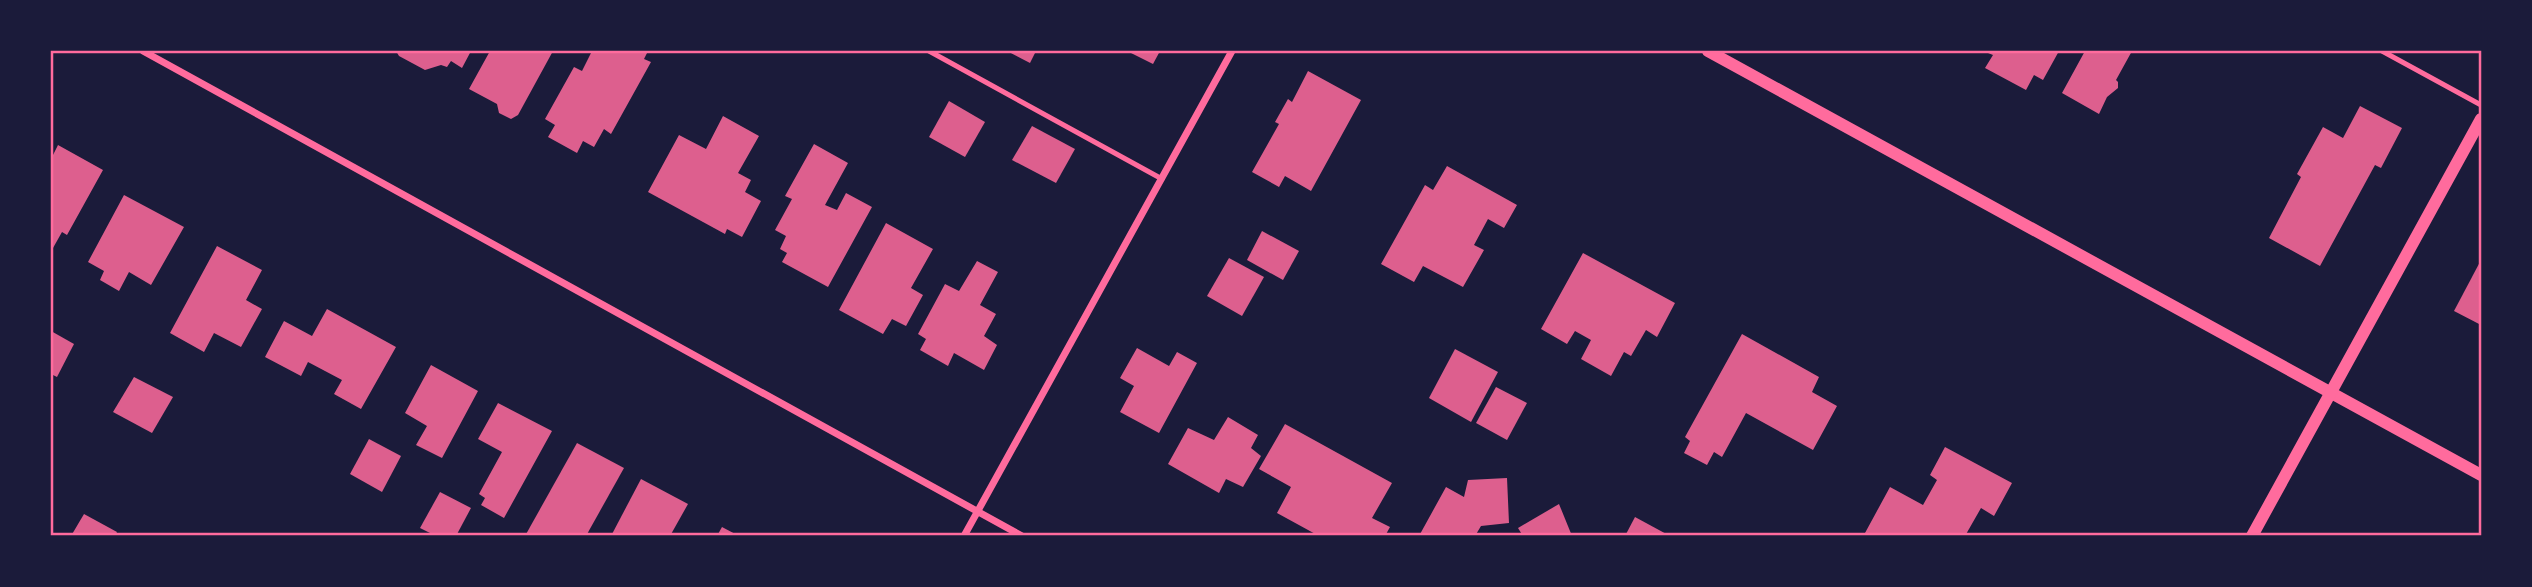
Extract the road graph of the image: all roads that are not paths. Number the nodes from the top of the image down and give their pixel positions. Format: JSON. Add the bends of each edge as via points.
{"nodes":[{"id":1,"x":143,"y":51,"type":"edge"},
{"id":2,"x":929,"y":51,"type":"edge"},
{"id":3,"x":1232,"y":51,"type":"edge"},
{"id":4,"x":1708,"y":51,"type":"edge"},
{"id":5,"x":2382,"y":51,"type":"edge"},
{"id":6,"x":2481,"y":105,"type":"edge"},
{"id":7,"x":2481,"y":122,"type":"edge"},
{"id":8,"x":1161,"y":179,"type":"junction"},
{"id":9,"x":2330,"y":392,"type":"junction"},
{"id":10,"x":2481,"y":475,"type":"edge"},
{"id":11,"x":978,"y":512,"type":"junction"},
{"id":12,"x":964,"y":536,"type":"edge"},
{"id":13,"x":1022,"y":536,"type":"edge"},
{"id":14,"x":2252,"y":536,"type":"edge"}],
"edges":[{"from":1,"to":11,"type":"street"},
{"from":2,"to":8,"type":"lane"},
{"from":3,"to":8,"type":"street"},
{"from":4,"to":9,"type":"street"},
{"from":5,"to":6,"type":"lane"},
{"from":7,"to":9,"type":"street"},
{"from":8,"to":11,"type":"street"},
{"from":9,"to":10,"type":"street"},
{"from":9,"to":14,"type":"street"},
{"from":11,"to":12,"type":"street"},
{"from":11,"to":13,"type":"street"}]}
